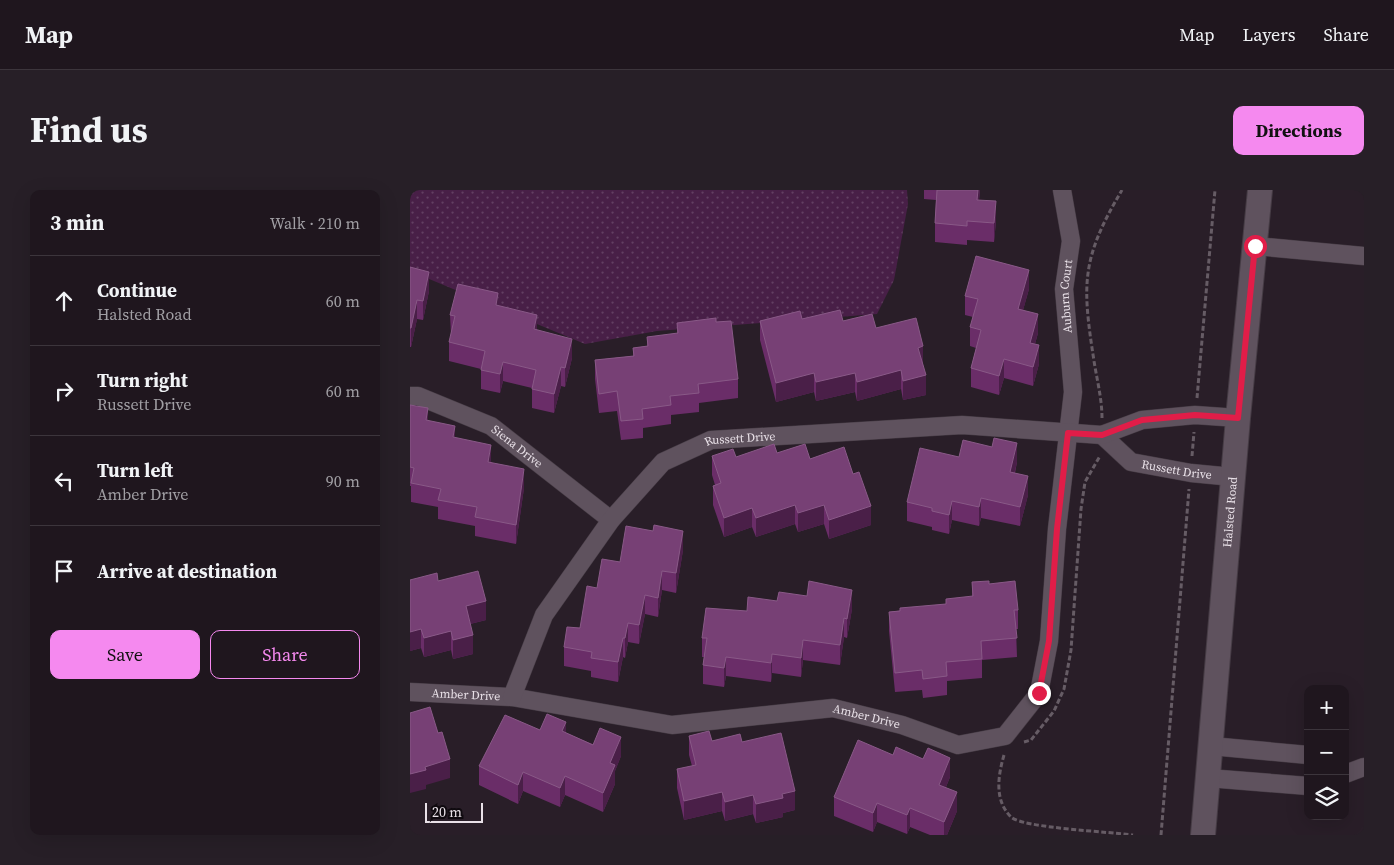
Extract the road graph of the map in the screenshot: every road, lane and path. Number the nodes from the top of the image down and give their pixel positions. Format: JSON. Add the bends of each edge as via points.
{"nodes":[{"id":1,"x":1062,"y":190,"type":"edge"},
{"id":2,"x":1215,"y":190,"type":"edge"},
{"id":3,"x":1260,"y":190,"type":"edge"},
{"id":4,"x":1255,"y":246,"type":"junction"},
{"id":5,"x":1364,"y":256,"type":"edge"},
{"id":6,"x":410,"y":396,"type":"edge"},
{"id":7,"x":1195,"y":415,"type":"junction"},
{"id":8,"x":1238,"y":418,"type":"junction"},
{"id":9,"x":1068,"y":433,"type":"junction"},
{"id":10,"x":1102,"y":435,"type":"junction"},
{"id":11,"x":1191,"y":473,"type":"junction"},
{"id":12,"x":1233,"y":477,"type":"junction"},
{"id":13,"x":611,"y":520,"type":"junction"},
{"id":14,"x":410,"y":692,"type":"edge"},
{"id":15,"x":512,"y":697,"type":"junction"},
{"id":16,"x":1211,"y":746,"type":"junction"},
{"id":17,"x":1304,"y":755,"type":"edge"},
{"id":18,"x":1349,"y":763,"type":"edge"},
{"id":19,"x":1364,"y":767,"type":"edge"},
{"id":20,"x":1349,"y":773,"type":"edge"},
{"id":21,"x":1208,"y":778,"type":"junction"},
{"id":22,"x":1304,"y":786,"type":"edge"},
{"id":23,"x":1161,"y":835,"type":"edge"},
{"id":24,"x":1203,"y":835,"type":"edge"}],
"edges":[{"from":1,"to":9,"type":"street","name":"Auburn Court","via":[[1070,241],[1064,289],[1073,392]]},
{"from":2,"to":7,"type":"path"},
{"from":3,"to":4,"type":"street","name":"Halsted Road"},
{"from":4,"to":5,"type":"street"},
{"from":4,"to":8,"type":"street","name":"Halsted Road"},
{"from":6,"to":13,"type":"street","name":"Siena Drive","via":[[418,396],[491,426]]},
{"from":7,"to":8,"type":"street","name":"Russett Drive"},
{"from":7,"to":10,"type":"street","name":"Russett Drive","via":[[1142,420]]},
{"from":7,"to":11,"type":"path"},
{"from":8,"to":12,"type":"street","name":"Halsted Road"},
{"from":9,"to":10,"type":"street","name":"Russett Drive"},
{"from":9,"to":13,"type":"street","name":"Russett Drive","via":[[962,425],[711,440],[663,462]]},
{"from":9,"to":15,"type":"street","name":"Amber Drive","via":[[1046,668],[1039,693],[1005,736],[958,745],[902,725],[834,708],[672,724]]},
{"from":10,"to":11,"type":"street","name":"Russett Drive","via":[[1131,462]]},
{"from":11,"to":12,"type":"street","name":"Russett Drive"},
{"from":11,"to":23,"type":"path"},
{"from":12,"to":16,"type":"street","name":"Halsted Road"},
{"from":13,"to":15,"type":"street","name":"Russett Drive","via":[[544,615]]},
{"from":14,"to":15,"type":"street","name":"Amber Drive"},
{"from":16,"to":17,"type":"street"},
{"from":16,"to":21,"type":"street","name":"Halsted Road"},
{"from":18,"to":19,"type":"street"},
{"from":19,"to":20,"type":"street"},
{"from":21,"to":22,"type":"street"},
{"from":21,"to":24,"type":"street","name":"Halsted Road"}]}
